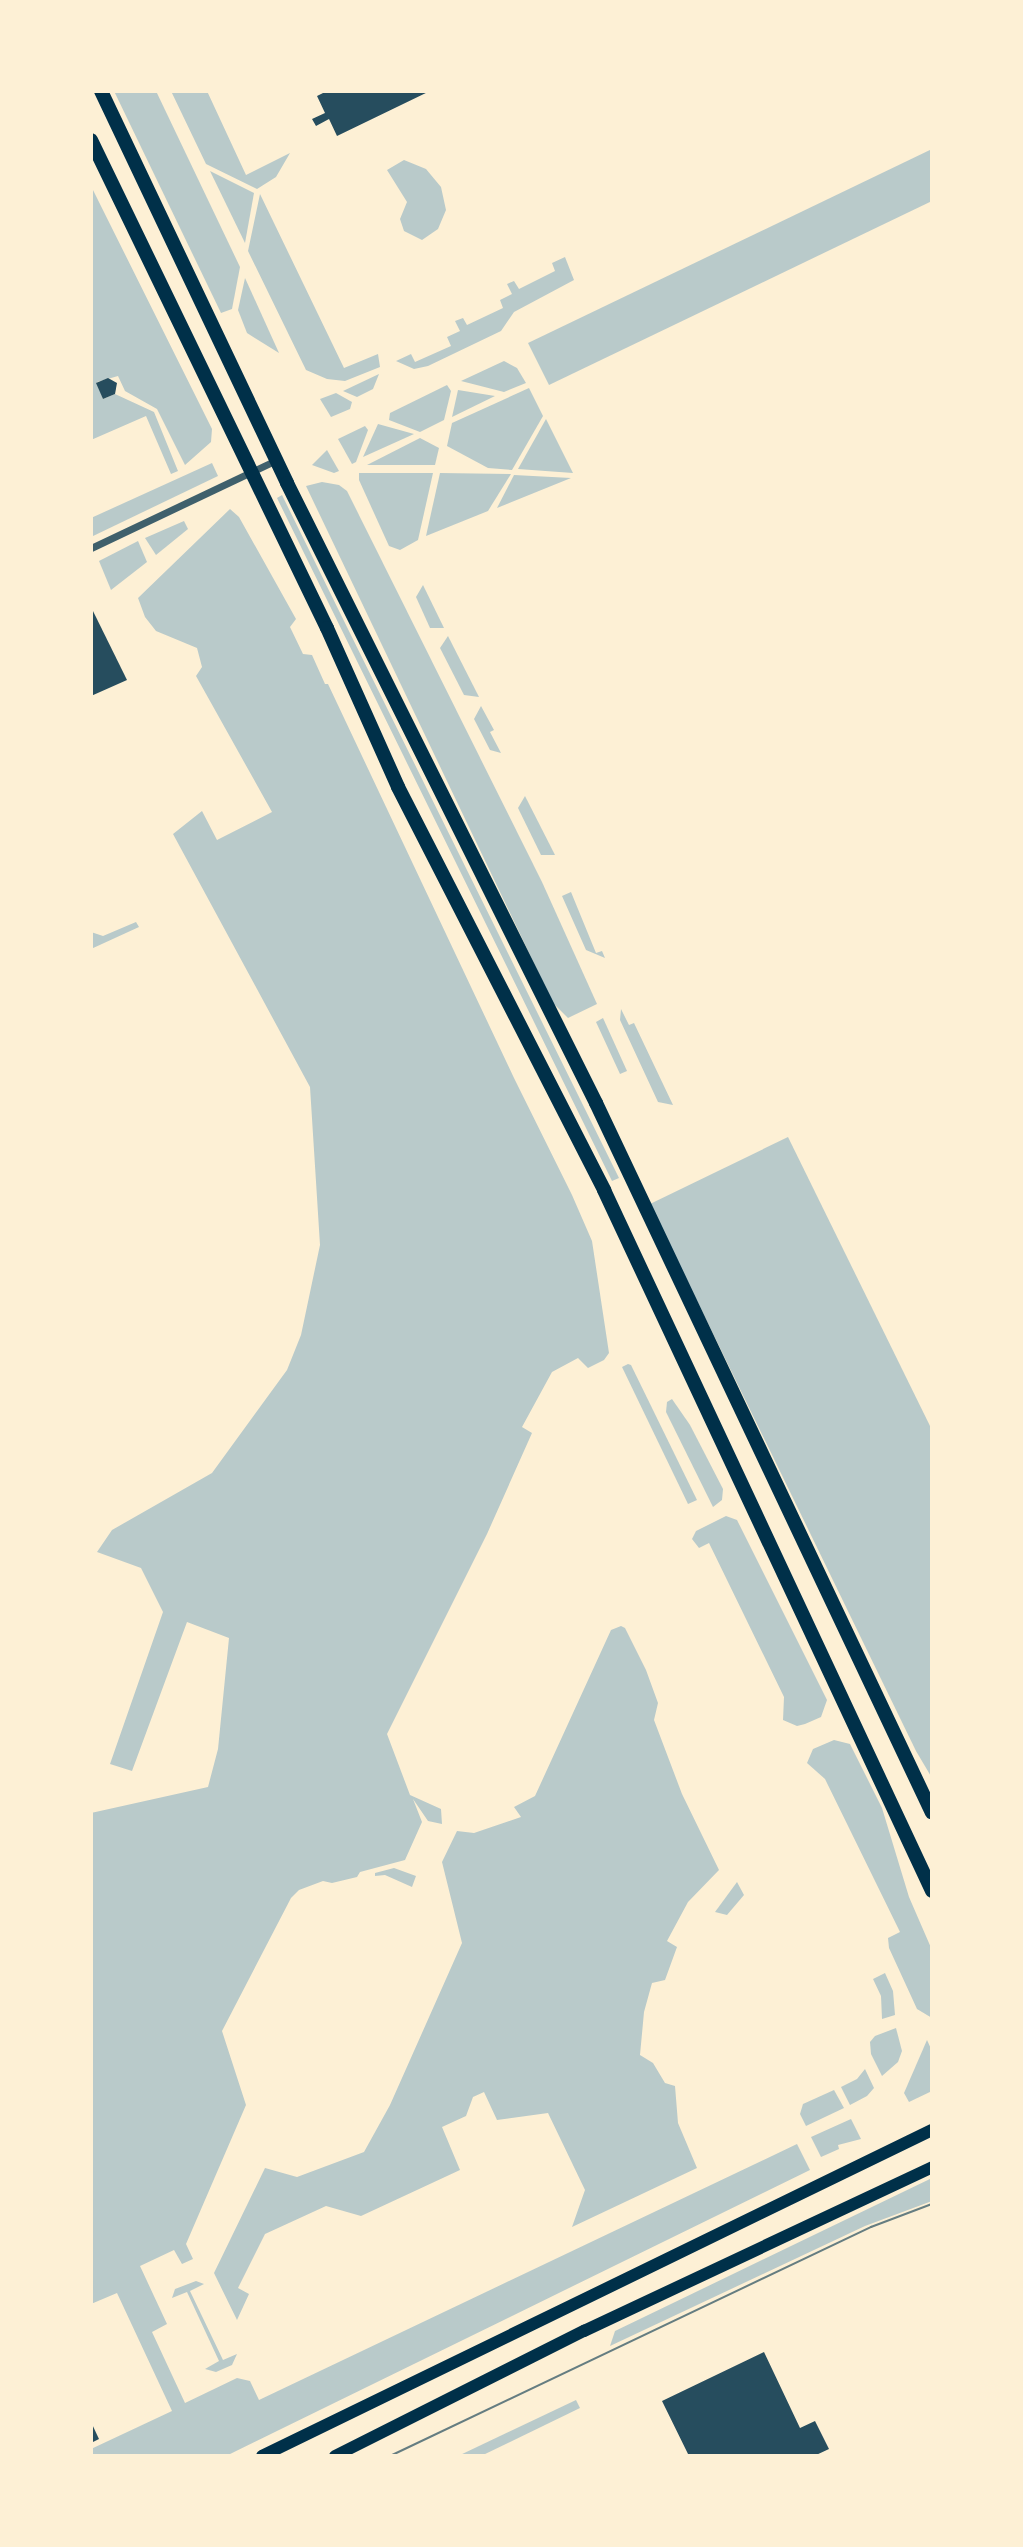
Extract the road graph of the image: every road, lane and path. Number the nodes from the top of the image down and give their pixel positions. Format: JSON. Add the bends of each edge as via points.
{"nodes":[{"id":1,"x":101,"y":91,"type":"edge"},
{"id":2,"x":91,"y":140,"type":"edge"},
{"id":3,"x":276,"y":460,"type":"junction"},
{"id":4,"x":251,"y":472,"type":"junction"},
{"id":5,"x":91,"y":548,"type":"edge"},
{"id":6,"x":932,"y":1813,"type":"edge"},
{"id":7,"x":932,"y":1891,"type":"edge"},
{"id":8,"x":932,"y":2130,"type":"edge"},
{"id":9,"x":932,"y":2168,"type":"edge"},
{"id":10,"x":262,"y":2456,"type":"edge"},
{"id":11,"x":335,"y":2456,"type":"edge"}],
"edges":[{"from":1,"to":3,"type":"main road"},
{"from":2,"to":4,"type":"main road"},
{"from":3,"to":4,"type":"street"},
{"from":3,"to":6,"type":"main road","via":[[596,1103]]},
{"from":4,"to":5,"type":"street"},
{"from":4,"to":7,"type":"main road","via":[[398,787],[604,1190]]},
{"from":8,"to":10,"type":"main road"},
{"from":9,"to":11,"type":"main road","via":[[584,2331]]}]}
